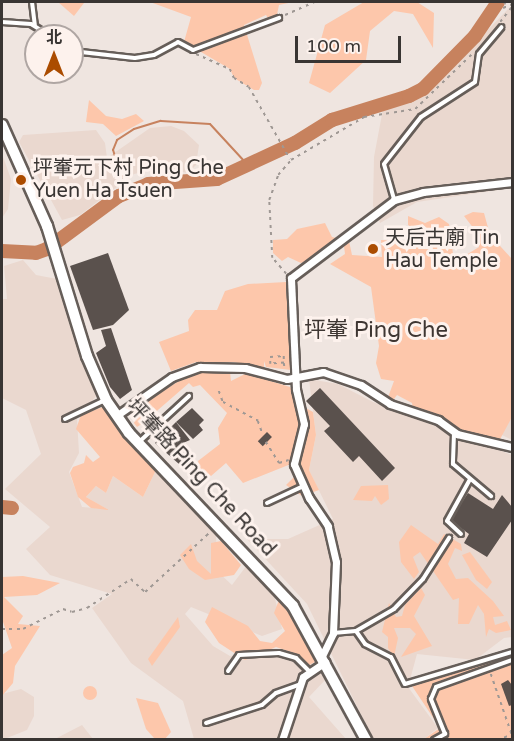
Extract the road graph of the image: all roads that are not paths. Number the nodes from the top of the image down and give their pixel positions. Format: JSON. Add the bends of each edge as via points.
{"nodes":[{"id":1,"x":32,"y":2,"type":"edge"},
{"id":2,"x":279,"y":18,"type":"road end"},
{"id":3,"x":2,"y":22,"type":"edge"},
{"id":4,"x":35,"y":24,"type":"edge"},
{"id":5,"x":24,"y":25,"type":"edge"},
{"id":6,"x":502,"y":27,"type":"dead end"},
{"id":7,"x":84,"y":52,"type":"edge"},
{"id":8,"x":2,"y":125,"type":"edge"},
{"id":9,"x":513,"y":182,"type":"edge"},
{"id":10,"x":394,"y":200,"type":"junction"},
{"id":11,"x":297,"y":376,"type":"junction"},
{"id":12,"x":189,"y":396,"type":"dead end"},
{"id":13,"x":106,"y":400,"type":"junction"},
{"id":14,"x":116,"y":416,"type":"junction"},
{"id":15,"x":65,"y":418,"type":"dead end"},
{"id":16,"x":454,"y":432,"type":"junction"},
{"id":17,"x":138,"y":443,"type":"junction"},
{"id":18,"x":513,"y":447,"type":"edge"},
{"id":19,"x":469,"y":481,"type":"junction"},
{"id":20,"x":303,"y":486,"type":"junction"},
{"id":21,"x":491,"y":496,"type":"dead end"},
{"id":22,"x":267,"y":503,"type":"dead end"},
{"id":23,"x":461,"y":534,"type":"dead end"},
{"id":24,"x":449,"y":538,"type":"dead end"},
{"id":25,"x":356,"y":631,"type":"junction"},
{"id":26,"x":333,"y":633,"type":"junction"},
{"id":27,"x":513,"y":652,"type":"edge"},
{"id":28,"x":324,"y":659,"type":"junction"},
{"id":29,"x":513,"y":660,"type":"edge"},
{"id":30,"x":228,"y":671,"type":"dead end"},
{"id":31,"x":309,"y":671,"type":"junction"},
{"id":32,"x":301,"y":684,"type":"junction"},
{"id":33,"x":206,"y":723,"type":"dead end"},
{"id":34,"x":282,"y":740,"type":"edge"},
{"id":35,"x":366,"y":740,"type":"edge"},
{"id":36,"x":434,"y":740,"type":"edge"}],
"edges":[{"from":1,"to":4,"type":"lane"},
{"from":2,"to":7,"type":"lane","via":[[193,50],[178,42],[154,56]]},
{"from":3,"to":5,"type":"lane"},
{"from":6,"to":10,"type":"lane","via":[[479,54],[475,82],[421,117],[384,164]]},
{"from":8,"to":13,"type":"street","name":"坪輋路 Ping Che Road","via":[[47,226],[87,356]]},
{"from":9,"to":10,"type":"street","via":[[423,192]]},
{"from":10,"to":11,"type":"street","via":[[291,278]]},
{"from":11,"to":14,"type":"street","via":[[284,379],[225,366],[193,368],[166,380]]},
{"from":11,"to":16,"type":"street","via":[[322,372],[346,378],[390,404],[438,420]]},
{"from":11,"to":20,"type":"street","via":[[304,424],[294,461]]},
{"from":12,"to":17,"type":"lane"},
{"from":13,"to":14,"type":"street","name":"坪輋路 Ping Che Road"},
{"from":13,"to":15,"type":"lane"},
{"from":14,"to":17,"type":"street","name":"坪輋路 Ping Che Road"},
{"from":16,"to":18,"type":"street"},
{"from":16,"to":19,"type":"lane","via":[[453,464]]},
{"from":17,"to":28,"type":"street","name":"坪輋路 Ping Che Road","via":[[278,588],[302,619]]},
{"from":19,"to":21,"type":"lane"},
{"from":19,"to":23,"type":"lane","via":[[447,521]]},
{"from":20,"to":22,"type":"lane"},
{"from":20,"to":26,"type":"street","via":[[330,533],[337,583]]},
{"from":24,"to":25,"type":"lane","via":[[423,579],[394,609]]},
{"from":25,"to":26,"type":"lane"},
{"from":25,"to":27,"type":"lane","via":[[365,644],[391,657],[405,684]]},
{"from":26,"to":28,"type":"street"},
{"from":28,"to":31,"type":"street"},
{"from":28,"to":35,"type":"street","name":"坪輋路 Ping Che Road"},
{"from":29,"to":36,"type":"lane","via":[[440,683],[431,699],[445,734]]},
{"from":30,"to":31,"type":"lane","via":[[239,654],[279,653],[296,658]]},
{"from":31,"to":32,"type":"street"},
{"from":32,"to":33,"type":"lane","via":[[276,693],[262,705]]},
{"from":32,"to":34,"type":"street","via":[[286,717]]}]}
